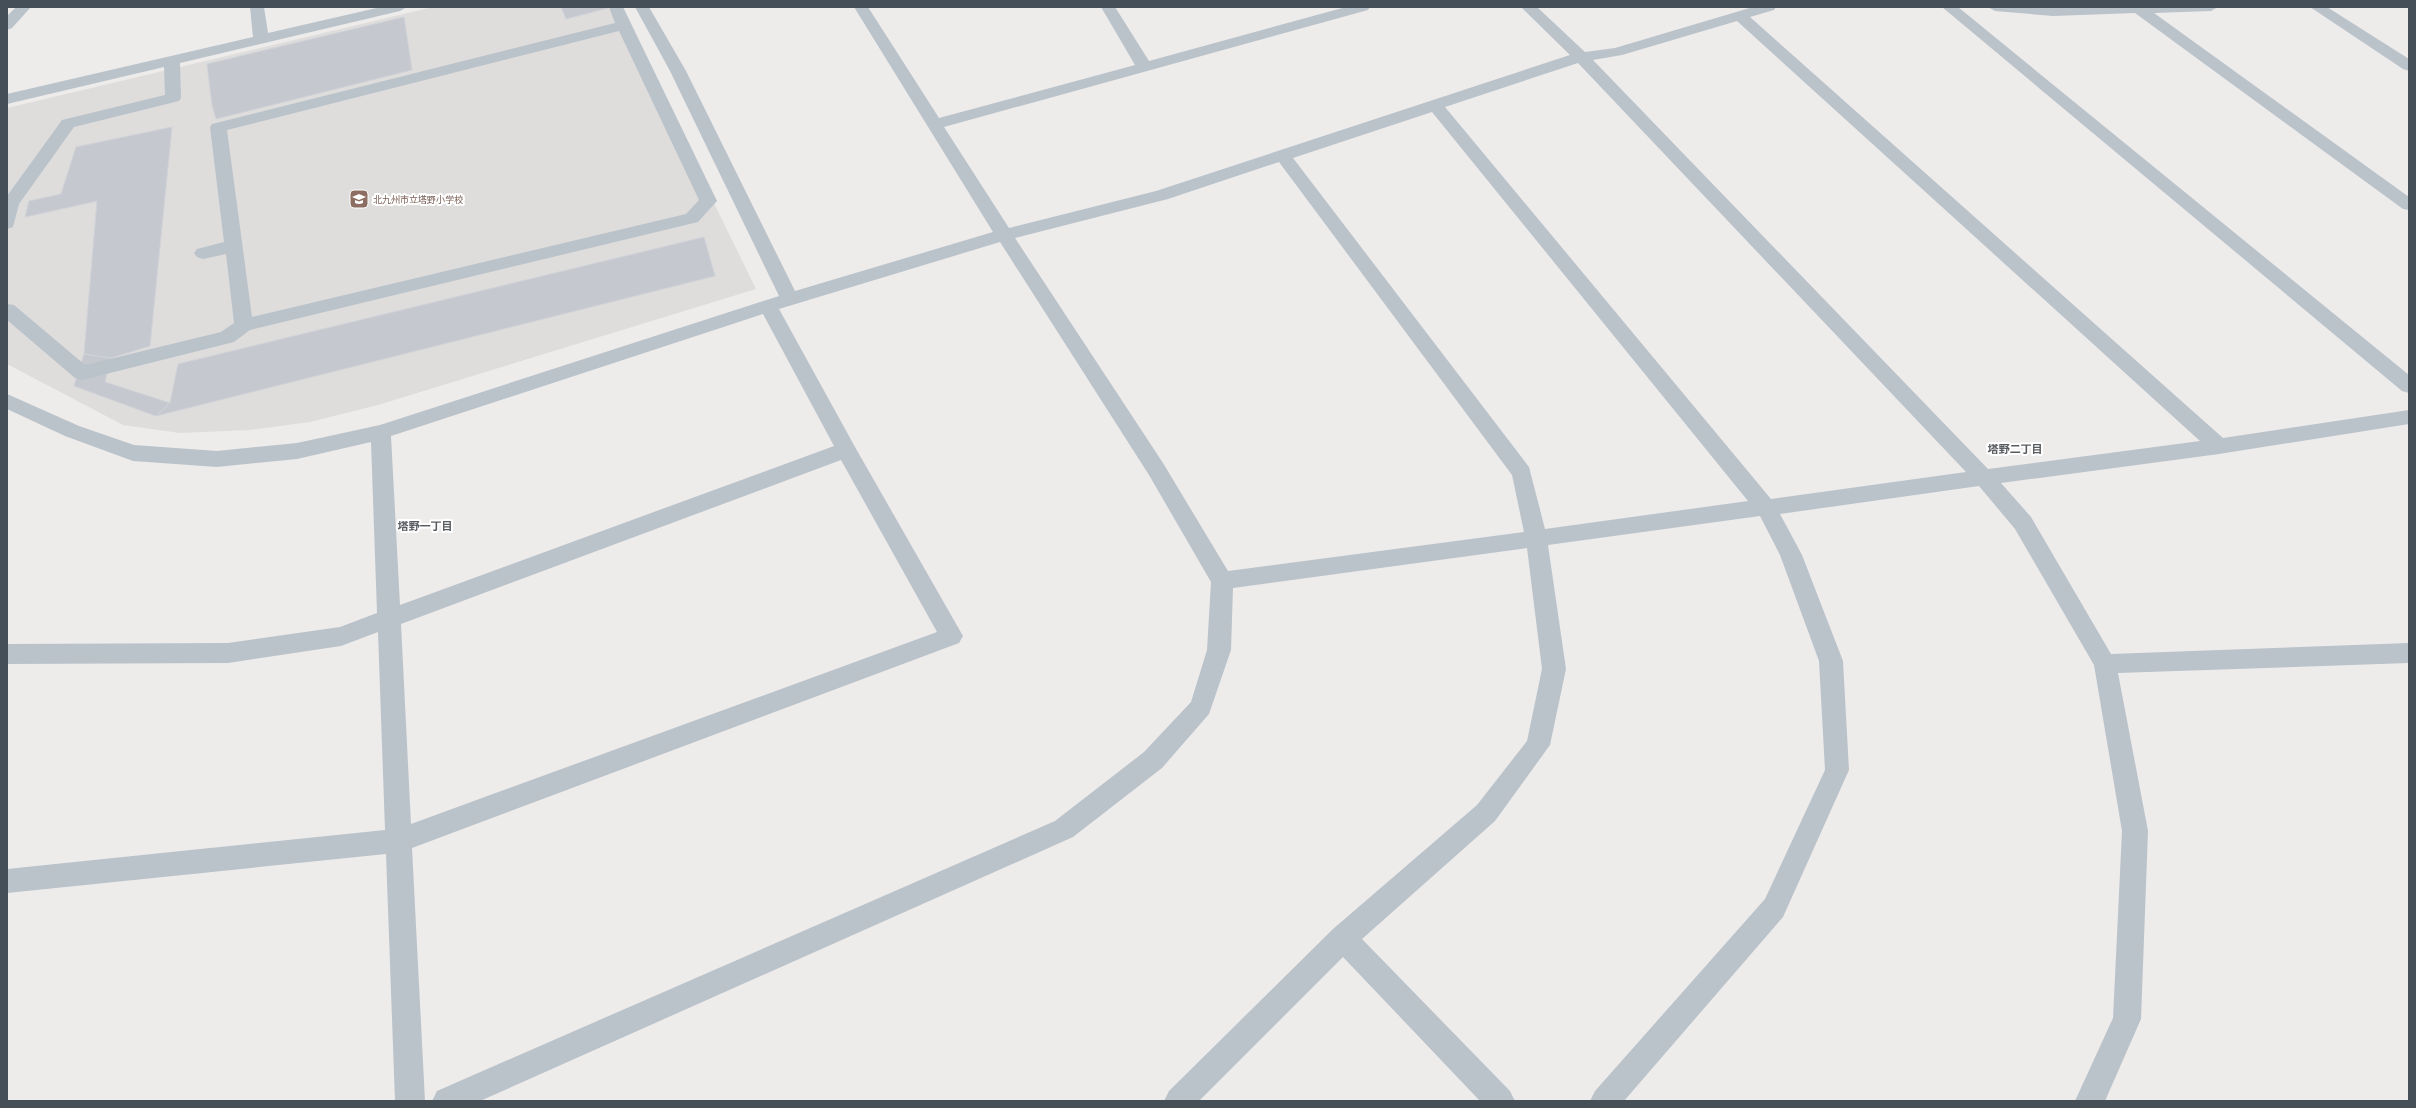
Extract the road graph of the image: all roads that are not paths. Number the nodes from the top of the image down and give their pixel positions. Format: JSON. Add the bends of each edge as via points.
{"nodes":[{"id":1,"x":24,"y":7,"type":"edge"},
{"id":2,"x":257,"y":7,"type":"edge"},
{"id":3,"x":400,"y":7,"type":"edge"},
{"id":4,"x":616,"y":7,"type":"edge"},
{"id":5,"x":642,"y":7,"type":"edge"},
{"id":6,"x":861,"y":7,"type":"edge"},
{"id":7,"x":1108,"y":7,"type":"edge"},
{"id":8,"x":1305,"y":7,"type":"edge"},
{"id":9,"x":1363,"y":7,"type":"edge"},
{"id":10,"x":1528,"y":7,"type":"edge"},
{"id":11,"x":1769,"y":7,"type":"edge"},
{"id":12,"x":1949,"y":7,"type":"edge"},
{"id":13,"x":1994,"y":7,"type":"edge"},
{"id":14,"x":2211,"y":7,"type":"edge"},
{"id":15,"x":2317,"y":7,"type":"edge"},
{"id":16,"x":2140,"y":10,"type":"junction"},
{"id":17,"x":1738,"y":15,"type":"junction"},
{"id":18,"x":1317,"y":19,"type":"junction"},
{"id":19,"x":7,"y":25,"type":"edge"},
{"id":20,"x":624,"y":26,"type":"junction"},
{"id":21,"x":260,"y":40,"type":"junction"},
{"id":22,"x":1581,"y":57,"type":"junction"},
{"id":23,"x":172,"y":60,"type":"junction"},
{"id":24,"x":1144,"y":66,"type":"junction"},
{"id":25,"x":2409,"y":66,"type":"edge"},
{"id":26,"x":678,"y":71,"type":"junction"},
{"id":27,"x":649,"y":76,"type":"junction"},
{"id":28,"x":691,"y":98,"type":"junction"},
{"id":29,"x":7,"y":99,"type":"edge"},
{"id":30,"x":663,"y":105,"type":"junction"},
{"id":31,"x":1435,"y":105,"type":"junction"},
{"id":32,"x":936,"y":124,"type":"junction"},
{"id":33,"x":1283,"y":156,"type":"junction"},
{"id":34,"x":2409,"y":205,"type":"edge"},
{"id":35,"x":7,"y":223,"type":"edge"},
{"id":36,"x":1004,"y":235,"type":"junction"},
{"id":37,"x":234,"y":246,"type":"junction"},
{"id":38,"x":203,"y":253,"type":"dead end"},
{"id":39,"x":790,"y":300,"type":"junction"},
{"id":40,"x":768,"y":306,"type":"junction"},
{"id":41,"x":7,"y":310,"type":"edge"},
{"id":42,"x":244,"y":325,"type":"junction"},
{"id":43,"x":2409,"y":386,"type":"edge"},
{"id":44,"x":7,"y":401,"type":"edge"},
{"id":45,"x":2409,"y":417,"type":"edge"},
{"id":46,"x":381,"y":432,"type":"junction"},
{"id":47,"x":2219,"y":446,"type":"junction"},
{"id":48,"x":846,"y":450,"type":"junction"},
{"id":49,"x":1984,"y":478,"type":"junction"},
{"id":50,"x":1766,"y":508,"type":"junction"},
{"id":51,"x":1536,"y":538,"type":"junction"},
{"id":52,"x":1222,"y":582,"type":"junction"},
{"id":53,"x":390,"y":616,"type":"junction"},
{"id":54,"x":2409,"y":653,"type":"edge"},
{"id":55,"x":7,"y":654,"type":"edge"},
{"id":56,"x":2105,"y":664,"type":"junction"},
{"id":57,"x":398,"y":841,"type":"junction"},
{"id":58,"x":7,"y":881,"type":"edge"},
{"id":59,"x":1343,"y":938,"type":"junction"},
{"id":60,"x":410,"y":1101,"type":"edge"},
{"id":61,"x":447,"y":1101,"type":"edge"},
{"id":62,"x":1179,"y":1101,"type":"edge"},
{"id":63,"x":1500,"y":1101,"type":"edge"},
{"id":64,"x":1605,"y":1101,"type":"edge"},
{"id":65,"x":2090,"y":1101,"type":"edge"}],
"edges":[{"from":1,"to":19,"type":"street"},
{"from":2,"to":21,"type":"street"},
{"from":3,"to":21,"type":"street"},
{"from":4,"to":20,"type":"street"},
{"from":5,"to":26,"type":"street"},
{"from":6,"to":32,"type":"street"},
{"from":7,"to":24,"type":"street"},
{"from":8,"to":18,"type":"street"},
{"from":9,"to":18,"type":"street"},
{"from":10,"to":22,"type":"street"},
{"from":11,"to":17,"type":"street"},
{"from":12,"to":43,"type":"street"},
{"from":13,"to":16,"type":"street","via":[[2053,11]]},
{"from":14,"to":16,"type":"street"},
{"from":15,"to":25,"type":"street"},
{"from":16,"to":34,"type":"street"},
{"from":17,"to":22,"type":"street","via":[[1617,52]]},
{"from":17,"to":47,"type":"street"},
{"from":18,"to":24,"type":"street"},
{"from":20,"to":27,"type":"street"},
{"from":20,"to":37,"type":"street","via":[[218,127]]},
{"from":21,"to":23,"type":"street"},
{"from":22,"to":31,"type":"street"},
{"from":22,"to":49,"type":"street"},
{"from":23,"to":29,"type":"street"},
{"from":23,"to":35,"type":"street","via":[[173,98],[68,123],[10,204]]},
{"from":24,"to":32,"type":"street"},
{"from":26,"to":27,"type":"street"},
{"from":26,"to":28,"type":"street"},
{"from":27,"to":30,"type":"street"},
{"from":28,"to":30,"type":"street"},
{"from":28,"to":39,"type":"street"},
{"from":30,"to":42,"type":"street","via":[[708,201],[692,218]]},
{"from":31,"to":33,"type":"street"},
{"from":31,"to":50,"type":"street"},
{"from":32,"to":36,"type":"street"},
{"from":33,"to":36,"type":"street","via":[[1162,195]]},
{"from":33,"to":51,"type":"street","via":[[1522,473]]},
{"from":36,"to":39,"type":"street"},
{"from":36,"to":52,"type":"street","via":[[1156,469]]},
{"from":37,"to":38,"type":"street"},
{"from":37,"to":42,"type":"street"},
{"from":39,"to":40,"type":"street"},
{"from":40,"to":46,"type":"street"},
{"from":40,"to":48,"type":"street"},
{"from":41,"to":42,"type":"street","via":[[82,372],[227,337]]},
{"from":44,"to":46,"type":"street","via":[[72,431],[133,453],[217,459],[297,451]]},
{"from":45,"to":47,"type":"street"},
{"from":46,"to":53,"type":"street"},
{"from":47,"to":49,"type":"street"},
{"from":48,"to":53,"type":"street"},
{"from":48,"to":57,"type":"street","via":[[951,636]]},
{"from":49,"to":50,"type":"street"},
{"from":49,"to":56,"type":"street","via":[[2023,523]]},
{"from":50,"to":51,"type":"street"},
{"from":50,"to":64,"type":"street","via":[[1791,555],[1831,661],[1837,770],[1774,908]]},
{"from":51,"to":52,"type":"street"},
{"from":51,"to":59,"type":"street","via":[[1554,669],[1538,745],[1486,813]]},
{"from":52,"to":61,"type":"street","via":[[1218,650],[1201,707],[1153,760],[1064,829]]},
{"from":53,"to":55,"type":"street","via":[[341,636],[228,653]]},
{"from":53,"to":57,"type":"street"},
{"from":54,"to":56,"type":"street"},
{"from":56,"to":65,"type":"street","via":[[2136,830],[2127,1019]]},
{"from":57,"to":58,"type":"street"},
{"from":57,"to":60,"type":"street"},
{"from":59,"to":62,"type":"street"},
{"from":59,"to":63,"type":"street"}]}
